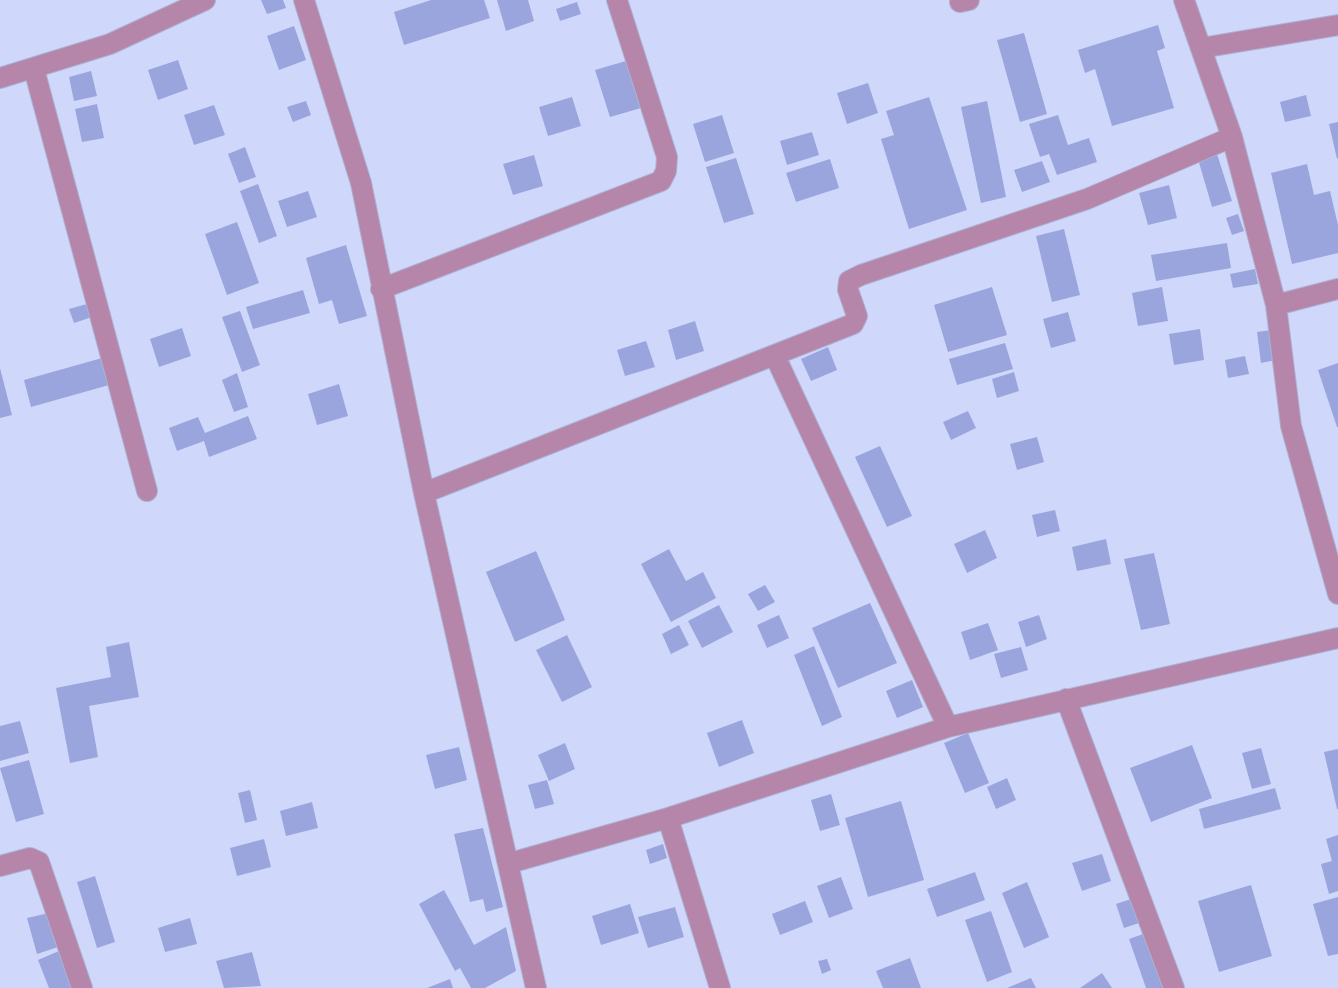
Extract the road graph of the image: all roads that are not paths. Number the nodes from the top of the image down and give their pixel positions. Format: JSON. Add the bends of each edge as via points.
{"nodes":[{"id":1,"x":205,"y":0,"type":"edge"},
{"id":2,"x":304,"y":0,"type":"edge"},
{"id":3,"x":617,"y":0,"type":"edge"},
{"id":4,"x":1184,"y":0,"type":"edge"},
{"id":5,"x":1338,"y":25,"type":"edge"},
{"id":6,"x":1201,"y":48,"type":"junction"},
{"id":7,"x":34,"y":69,"type":"junction"},
{"id":8,"x":0,"y":78,"type":"edge"},
{"id":9,"x":1232,"y":137,"type":"junction"},
{"id":10,"x":381,"y":289,"type":"junction"},
{"id":11,"x":1338,"y":289,"type":"edge"},
{"id":12,"x":1276,"y":305,"type":"junction"},
{"id":13,"x":775,"y":356,"type":"junction"},
{"id":14,"x":147,"y":491,"type":"dead end"},
{"id":15,"x":424,"y":493,"type":"junction"},
{"id":16,"x":1338,"y":594,"type":"edge"},
{"id":17,"x":1338,"y":638,"type":"edge"},
{"id":18,"x":1066,"y":699,"type":"junction"},
{"id":19,"x":948,"y":727,"type":"junction"},
{"id":20,"x":668,"y":818,"type":"junction"},
{"id":21,"x":510,"y":863,"type":"junction"},
{"id":22,"x":0,"y":866,"type":"edge"},
{"id":23,"x":82,"y":988,"type":"edge"},
{"id":24,"x":536,"y":988,"type":"edge"},
{"id":25,"x":720,"y":988,"type":"edge"},
{"id":26,"x":1174,"y":988,"type":"edge"}],
"edges":[{"from":1,"to":7,"type":"street","via":[[110,44]]},
{"from":2,"to":10,"type":"street","via":[[361,183]]},
{"from":3,"to":10,"type":"street","via":[[667,157],[661,181]]},
{"from":4,"to":6,"type":"street"},
{"from":5,"to":6,"type":"street"},
{"from":6,"to":9,"type":"street"},
{"from":7,"to":8,"type":"street"},
{"from":7,"to":14,"type":"street"},
{"from":9,"to":12,"type":"street"},
{"from":9,"to":13,"type":"street","via":[[1087,199],[849,281],[857,316],[853,324]]},
{"from":10,"to":15,"type":"street"},
{"from":11,"to":12,"type":"street"},
{"from":12,"to":16,"type":"street","via":[[1291,426]]},
{"from":13,"to":15,"type":"street"},
{"from":13,"to":19,"type":"street"},
{"from":15,"to":21,"type":"street"},
{"from":17,"to":18,"type":"street"},
{"from":18,"to":19,"type":"street"},
{"from":18,"to":26,"type":"street"},
{"from":19,"to":20,"type":"street"},
{"from":20,"to":21,"type":"street"},
{"from":20,"to":25,"type":"street"},
{"from":21,"to":24,"type":"street"},
{"from":22,"to":23,"type":"street","via":[[30,858],[39,862]]}]}
